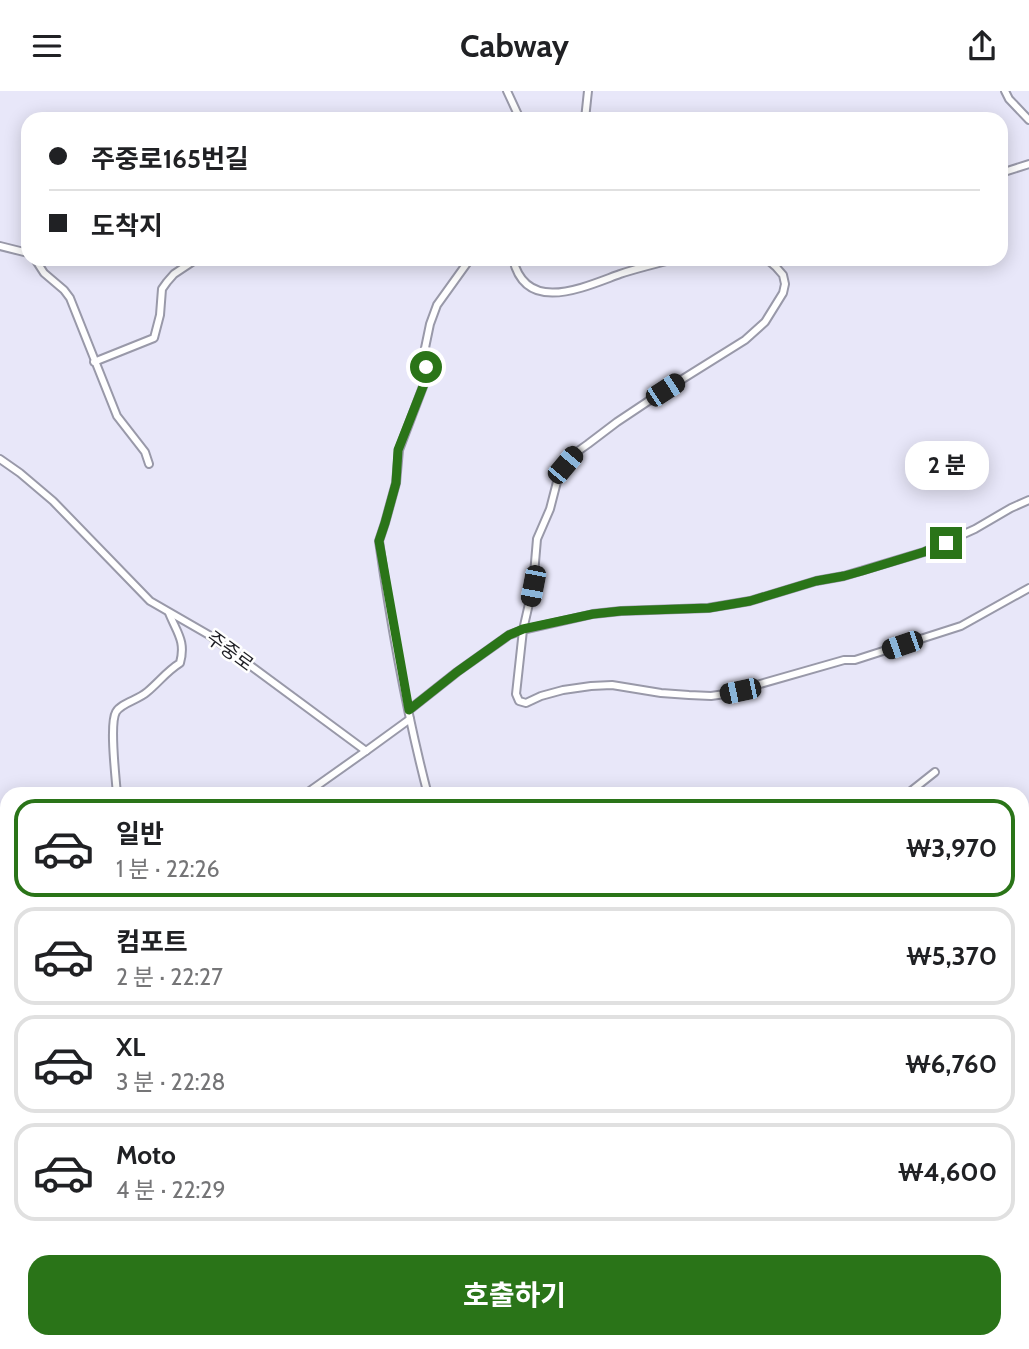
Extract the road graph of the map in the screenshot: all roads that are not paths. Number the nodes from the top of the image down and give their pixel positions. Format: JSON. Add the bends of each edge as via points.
{"nodes":[{"id":1,"x":507,"y":91,"type":"edge"},
{"id":2,"x":588,"y":91,"type":"edge"},
{"id":3,"x":1006,"y":91,"type":"edge"},
{"id":4,"x":517,"y":112,"type":"edge"},
{"id":5,"x":586,"y":112,"type":"edge"},
{"id":6,"x":1029,"y":120,"type":"edge"},
{"id":7,"x":1029,"y":164,"type":"edge"},
{"id":8,"x":1008,"y":171,"type":"edge"},
{"id":9,"x":0,"y":246,"type":"edge"},
{"id":10,"x":21,"y":251,"type":"edge"},
{"id":11,"x":40,"y":266,"type":"edge"},
{"id":12,"x":186,"y":266,"type":"edge"},
{"id":13,"x":464,"y":266,"type":"edge"},
{"id":14,"x":515,"y":266,"type":"edge"},
{"id":15,"x":649,"y":266,"type":"edge"},
{"id":16,"x":775,"y":266,"type":"edge"},
{"id":17,"x":94,"y":362,"type":"junction"},
{"id":18,"x":0,"y":459,"type":"edge"},
{"id":19,"x":149,"y":464,"type":"dead end"},
{"id":20,"x":1029,"y":500,"type":"edge"},
{"id":21,"x":1029,"y":588,"type":"edge"},
{"id":22,"x":169,"y":613,"type":"junction"},
{"id":23,"x":523,"y":629,"type":"junction"},
{"id":24,"x":409,"y":710,"type":"junction"},
{"id":25,"x":410,"y":719,"type":"junction"},
{"id":26,"x":366,"y":751,"type":"junction"},
{"id":27,"x":935,"y":772,"type":"dead end"},
{"id":28,"x":117,"y":787,"type":"edge"},
{"id":29,"x":315,"y":787,"type":"edge"},
{"id":30,"x":426,"y":787,"type":"edge"},
{"id":31,"x":916,"y":787,"type":"edge"}],
"edges":[{"from":1,"to":4,"type":"lane"},
{"from":2,"to":5,"type":"lane"},
{"from":3,"to":6,"type":"lane"},
{"from":7,"to":8,"type":"lane"},
{"from":9,"to":10,"type":"lane"},
{"from":11,"to":17,"type":"lane","via":[[69,298]]},
{"from":12,"to":17,"type":"lane","via":[[162,289],[154,338]]},
{"from":13,"to":24,"type":"lane","via":[[437,305],[430,324],[424,384],[398,450],[396,483],[379,541]]},
{"from":14,"to":15,"type":"lane","via":[[525,285],[550,293]]},
{"from":16,"to":23,"type":"lane","via":[[785,284],[765,323],[617,422],[565,465],[537,539]]},
{"from":17,"to":19,"type":"lane","via":[[117,416]]},
{"from":18,"to":22,"type":"lane","name":"주중로","via":[[52,501],[150,601]]},
{"from":20,"to":23,"type":"lane","via":[[924,552],[750,601],[709,608],[593,614]]},
{"from":21,"to":23,"type":"lane","via":[[961,627],[855,660],[711,696],[612,685],[519,702]]},
{"from":22,"to":26,"type":"lane","name":"주중로","via":[[209,635]]},
{"from":22,"to":28,"type":"lane","via":[[180,637],[180,663],[147,693],[115,713]]},
{"from":23,"to":24,"type":"lane"},
{"from":24,"to":25,"type":"lane"},
{"from":25,"to":26,"type":"lane"},
{"from":25,"to":30,"type":"lane"},
{"from":26,"to":29,"type":"lane"},
{"from":27,"to":31,"type":"lane"}]}
